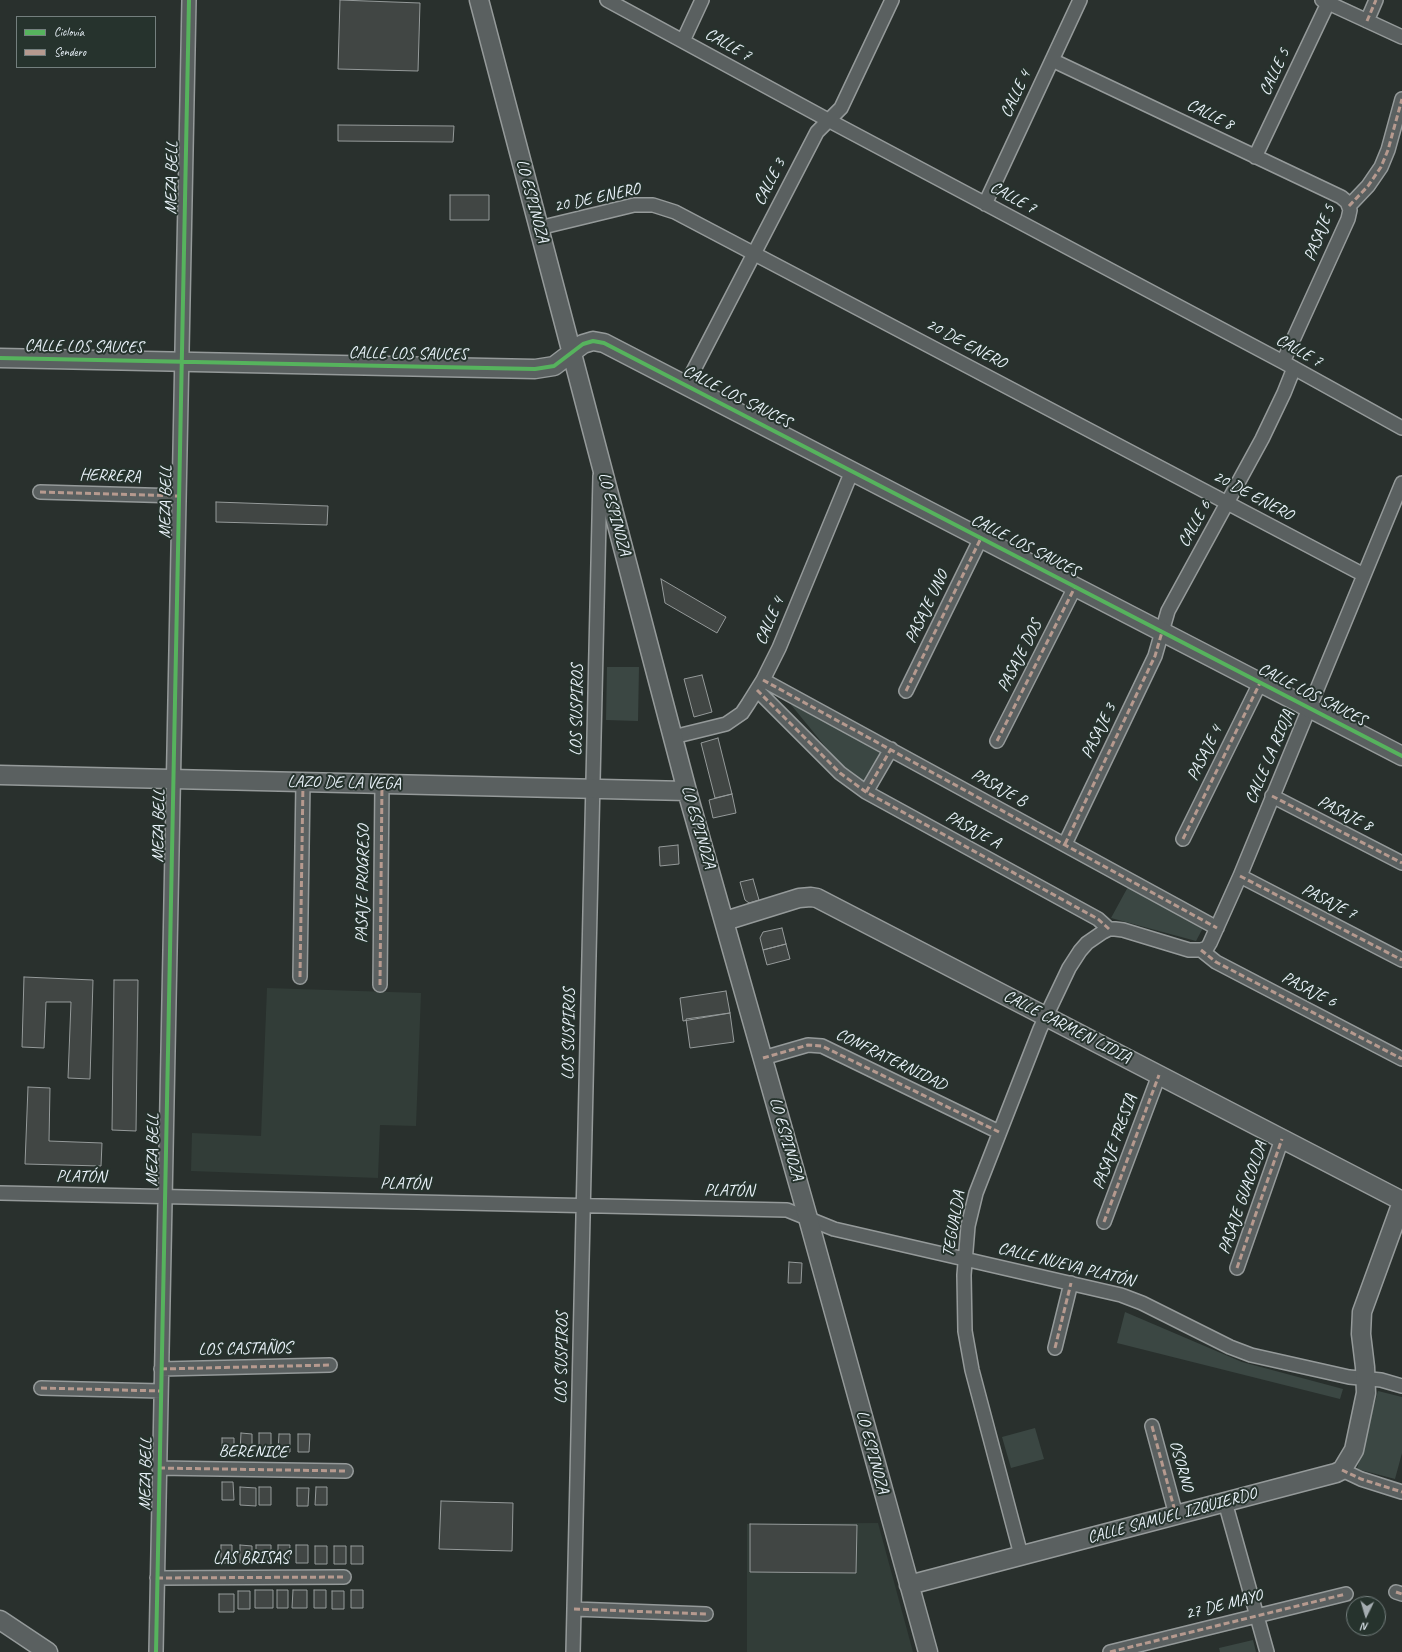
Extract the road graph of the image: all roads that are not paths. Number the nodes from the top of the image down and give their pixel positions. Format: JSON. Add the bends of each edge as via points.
{"nodes":[{"id":1,"x":189,"y":0,"type":"edge"},
{"id":2,"x":479,"y":0,"type":"edge"},
{"id":3,"x":607,"y":0,"type":"edge"},
{"id":4,"x":702,"y":0,"type":"edge"},
{"id":5,"x":892,"y":0,"type":"edge"},
{"id":6,"x":1080,"y":0,"type":"edge"},
{"id":7,"x":1376,"y":0,"type":"edge"},
{"id":8,"x":1325,"y":1,"type":"edge"},
{"id":9,"x":1367,"y":21,"type":"junction"},
{"id":10,"x":1402,"y":37,"type":"edge"},
{"id":11,"x":682,"y":41,"type":"junction"},
{"id":12,"x":1052,"y":60,"type":"junction"},
{"id":13,"x":1402,"y":99,"type":"edge"},
{"id":14,"x":828,"y":120,"type":"junction"},
{"id":15,"x":1255,"y":157,"type":"junction"},
{"id":16,"x":985,"y":204,"type":"junction"},
{"id":17,"x":1349,"y":206,"type":"junction"},
{"id":18,"x":539,"y":228,"type":"junction"},
{"id":19,"x":754,"y":253,"type":"junction"},
{"id":20,"x":572,"y":352,"type":"junction"},
{"id":21,"x":0,"y":358,"type":"edge"},
{"id":22,"x":181,"y":362,"type":"junction"},
{"id":23,"x":1288,"y":365,"type":"junction"},
{"id":24,"x":686,"y":385,"type":"junction"},
{"id":25,"x":1402,"y":428,"type":"edge"},
{"id":26,"x":600,"y":460,"type":"junction"},
{"id":27,"x":852,"y":471,"type":"junction"},
{"id":28,"x":1402,"y":483,"type":"edge"},
{"id":29,"x":40,"y":492,"type":"dead end"},
{"id":30,"x":179,"y":496,"type":"junction"},
{"id":31,"x":1398,"y":502,"type":"edge"},
{"id":32,"x":1227,"y":503,"type":"junction"},
{"id":33,"x":981,"y":538,"type":"junction"},
{"id":34,"x":1364,"y":575,"type":"junction"},
{"id":35,"x":1075,"y":587,"type":"junction"},
{"id":36,"x":1162,"y":632,"type":"junction"},
{"id":37,"x":1260,"y":683,"type":"junction"},
{"id":38,"x":760,"y":685,"type":"junction"},
{"id":39,"x":906,"y":691,"type":"dead end"},
{"id":40,"x":1309,"y":708,"type":"junction"},
{"id":41,"x":673,"y":737,"type":"junction"},
{"id":42,"x":997,"y":741,"type":"dead end"},
{"id":43,"x":891,"y":749,"type":"junction"},
{"id":44,"x":1402,"y":756,"type":"edge"},
{"id":45,"x":0,"y":775,"type":"edge"},
{"id":46,"x":173,"y":780,"type":"junction"},
{"id":47,"x":303,"y":782,"type":"junction"},
{"id":48,"x":382,"y":784,"type":"junction"},
{"id":49,"x":593,"y":789,"type":"junction"},
{"id":50,"x":687,"y":791,"type":"junction"},
{"id":51,"x":866,"y":792,"type":"junction"},
{"id":52,"x":1272,"y":796,"type":"junction"},
{"id":53,"x":1183,"y":839,"type":"dead end"},
{"id":54,"x":1065,"y":844,"type":"junction"},
{"id":55,"x":1402,"y":863,"type":"edge"},
{"id":56,"x":1240,"y":876,"type":"junction"},
{"id":57,"x":725,"y":921,"type":"junction"},
{"id":58,"x":1217,"y":928,"type":"junction"},
{"id":59,"x":1109,"y":929,"type":"junction"},
{"id":60,"x":1201,"y":950,"type":"junction"},
{"id":61,"x":1402,"y":960,"type":"edge"},
{"id":62,"x":300,"y":977,"type":"dead end"},
{"id":63,"x":380,"y":985,"type":"dead end"},
{"id":64,"x":1046,"y":1016,"type":"junction"},
{"id":65,"x":763,"y":1058,"type":"junction"},
{"id":66,"x":1402,"y":1059,"type":"edge"},
{"id":67,"x":1159,"y":1075,"type":"junction"},
{"id":68,"x":999,"y":1132,"type":"junction"},
{"id":69,"x":1282,"y":1138,"type":"junction"},
{"id":70,"x":0,"y":1193,"type":"edge"},
{"id":71,"x":165,"y":1197,"type":"junction"},
{"id":72,"x":1402,"y":1201,"type":"edge"},
{"id":73,"x":583,"y":1206,"type":"junction"},
{"id":74,"x":808,"y":1218,"type":"junction"},
{"id":75,"x":1104,"y":1222,"type":"dead end"},
{"id":76,"x":966,"y":1259,"type":"junction"},
{"id":77,"x":1237,"y":1268,"type":"dead end"},
{"id":78,"x":1071,"y":1283,"type":"junction"},
{"id":79,"x":1056,"y":1348,"type":"dead end"},
{"id":80,"x":330,"y":1364,"type":"dead end"},
{"id":81,"x":161,"y":1369,"type":"junction"},
{"id":82,"x":1366,"y":1379,"type":"junction"},
{"id":83,"x":1402,"y":1386,"type":"edge"},
{"id":84,"x":41,"y":1388,"type":"dead end"},
{"id":85,"x":161,"y":1391,"type":"junction"},
{"id":86,"x":1152,"y":1426,"type":"dead end"},
{"id":87,"x":159,"y":1468,"type":"junction"},
{"id":88,"x":1342,"y":1470,"type":"junction"},
{"id":89,"x":346,"y":1471,"type":"dead end"},
{"id":90,"x":1402,"y":1492,"type":"edge"},
{"id":91,"x":1225,"y":1502,"type":"junction"},
{"id":92,"x":1176,"y":1515,"type":"junction"},
{"id":93,"x":1022,"y":1555,"type":"junction"},
{"id":94,"x":344,"y":1577,"type":"dead end"},
{"id":95,"x":157,"y":1578,"type":"junction"},
{"id":96,"x":909,"y":1585,"type":"junction"},
{"id":97,"x":1346,"y":1594,"type":"dead end"},
{"id":98,"x":574,"y":1609,"type":"junction"},
{"id":99,"x":706,"y":1614,"type":"dead end"},
{"id":100,"x":1257,"y":1616,"type":"junction"},
{"id":101,"x":0,"y":1620,"type":"edge"},
{"id":102,"x":48,"y":1652,"type":"edge"},
{"id":103,"x":156,"y":1652,"type":"edge"},
{"id":104,"x":573,"y":1652,"type":"edge"},
{"id":105,"x":928,"y":1652,"type":"edge"},
{"id":106,"x":1110,"y":1652,"type":"edge"},
{"id":107,"x":1267,"y":1652,"type":"edge"}],
"edges":[{"from":1,"to":22,"type":"street","name":"MEZA BELL"},
{"from":2,"to":18,"type":"street","name":"LO ESPINOZA"},
{"from":3,"to":11,"type":"street","name":"CALLE 7"},
{"from":4,"to":11,"type":"street"},
{"from":5,"to":14,"type":"street","name":"CALLE 3","via":[[840,108]]},
{"from":6,"to":12,"type":"street","name":"CALLE 4"},
{"from":7,"to":9,"type":"street"},
{"from":8,"to":9,"type":"street"},
{"from":8,"to":15,"type":"street","name":"CALLE 5"},
{"from":9,"to":10,"type":"street"},
{"from":11,"to":14,"type":"street","name":"CALLE 7"},
{"from":12,"to":15,"type":"street","name":"CALLE 8"},
{"from":12,"to":16,"type":"street","name":"CALLE 4"},
{"from":13,"to":17,"type":"street","name":"PASAJE 5","via":[[1381,167],[1368,186]]},
{"from":14,"to":16,"type":"street","name":"CALLE 7"},
{"from":14,"to":19,"type":"street","name":"CALLE 3","via":[[817,132]]},
{"from":15,"to":17,"type":"street","name":"CALLE 8","via":[[1341,197]]},
{"from":16,"to":23,"type":"street","name":"CALLE 7"},
{"from":17,"to":23,"type":"street","name":"PASAJE 5","via":[[1348,219]]},
{"from":18,"to":19,"type":"street","name":"20 DE ENERO","via":[[624,207],[653,205],[675,212]]},
{"from":18,"to":20,"type":"street","name":"LO ESPINOZA"},
{"from":19,"to":24,"type":"street","name":"CALLE 3"},
{"from":19,"to":32,"type":"street","name":"20 DE ENERO"},
{"from":20,"to":22,"type":"street","name":"CALLE LOS SAUCES","via":[[554,366],[535,369]]},
{"from":20,"to":24,"type":"street","name":"CALLE LOS SAUCES","via":[[588,342],[604,343]]},
{"from":20,"to":26,"type":"street","name":"LO ESPINOZA"},
{"from":21,"to":22,"type":"street","name":"CALLE LOS SAUCES"},
{"from":22,"to":30,"type":"street","name":"MEZA BELL"},
{"from":23,"to":25,"type":"street","name":"CALLE 7"},
{"from":23,"to":32,"type":"street","name":"CALLE 6","via":[[1273,418]]},
{"from":24,"to":27,"type":"street","name":"CALLE LOS SAUCES"},
{"from":26,"to":41,"type":"street","name":"LO ESPINOZA"},
{"from":26,"to":49,"type":"street","name":"LOS SUSPIROS"},
{"from":27,"to":33,"type":"street","name":"CALLE LOS SAUCES"},
{"from":27,"to":38,"type":"street","name":"CALLE 4","via":[[790,624]]},
{"from":28,"to":31,"type":"street","name":"CALLE LA RIOJA"},
{"from":29,"to":30,"type":"street","name":"HERRERA"},
{"from":30,"to":46,"type":"street","name":"MEZA BELL"},
{"from":31,"to":34,"type":"street","name":"CALLE LA RIOJA"},
{"from":32,"to":34,"type":"street","name":"20 DE ENERO"},
{"from":32,"to":36,"type":"street","name":"CALLE 6","via":[[1168,611]]},
{"from":33,"to":35,"type":"street","name":"CALLE LOS SAUCES"},
{"from":33,"to":39,"type":"street","name":"PASAJE UNO"},
{"from":34,"to":40,"type":"street","name":"CALLE LA RIOJA"},
{"from":35,"to":36,"type":"street","name":"CALLE LOS SAUCES"},
{"from":35,"to":42,"type":"street","name":"PASAJE DOS"},
{"from":36,"to":37,"type":"street","name":"CALLE LOS SAUCES"},
{"from":36,"to":54,"type":"street","name":"PASAJE 3","via":[[1155,656]]},
{"from":37,"to":40,"type":"street","name":"CALLE LOS SAUCES"},
{"from":37,"to":53,"type":"street","name":"PASAJE 4"},
{"from":38,"to":41,"type":"street","name":"CALLE 4","via":[[742,713],[734,720],[716,728]]},
{"from":38,"to":43,"type":"street","name":"PASAJE B"},
{"from":38,"to":51,"type":"street","name":"PASAJE A","via":[[840,773]]},
{"from":40,"to":44,"type":"street","name":"CALLE LOS SAUCES"},
{"from":40,"to":52,"type":"street","name":"CALLE LA RIOJA"},
{"from":41,"to":50,"type":"street","name":"LO ESPINOZA"},
{"from":43,"to":51,"type":"street"},
{"from":43,"to":54,"type":"street","name":"PASAJE B"},
{"from":45,"to":46,"type":"street","name":"LAZO DE LA VEGA"},
{"from":46,"to":47,"type":"street","name":"LAZO DE LA VEGA"},
{"from":46,"to":71,"type":"street","name":"MEZA BELL"},
{"from":47,"to":48,"type":"street","name":"LAZO DE LA VEGA"},
{"from":47,"to":62,"type":"street"},
{"from":48,"to":49,"type":"street","name":"LAZO DE LA VEGA"},
{"from":48,"to":63,"type":"street","name":"PASAJE PROGRESO"},
{"from":49,"to":50,"type":"street","name":"LAZO DE LA VEGA"},
{"from":49,"to":73,"type":"street","name":"LOS SUSPIROS"},
{"from":50,"to":57,"type":"street","name":"LO ESPINOZA"},
{"from":51,"to":59,"type":"street","name":"PASAJE A","via":[[1098,919]]},
{"from":52,"to":55,"type":"street","name":"PASAJE 8"},
{"from":52,"to":56,"type":"street","name":"CALLE LA RIOJA"},
{"from":54,"to":58,"type":"street","name":"PASAJE B"},
{"from":56,"to":58,"type":"street","name":"CALLE LA RIOJA"},
{"from":56,"to":61,"type":"street","name":"PASAJE 7"},
{"from":57,"to":64,"type":"street","name":"CALLE CARMEN LIDIA","via":[[798,898],[817,898]]},
{"from":57,"to":65,"type":"street","name":"LO ESPINOZA"},
{"from":58,"to":60,"type":"street","name":"CALLE LA RIOJA","via":[[1207,948]]},
{"from":59,"to":60,"type":"street","via":[[1123,930],[1189,950]]},
{"from":59,"to":64,"type":"street","name":"TEGUALDA","via":[[1094,936],[1080,951]]},
{"from":60,"to":66,"type":"street","name":"PASAJE 6","via":[[1216,962]]},
{"from":64,"to":67,"type":"street","name":"CALLE CARMEN LIDIA"},
{"from":64,"to":68,"type":"street","name":"TEGUALDA"},
{"from":65,"to":68,"type":"street","name":"CONFRATERNIDAD","via":[[808,1045],[822,1046]]},
{"from":65,"to":74,"type":"street","name":"LO ESPINOZA"},
{"from":67,"to":69,"type":"street","name":"CALLE CARMEN LIDIA"},
{"from":67,"to":75,"type":"street","name":"PASAJE FRESIA"},
{"from":68,"to":76,"type":"street","name":"TEGUALDA","via":[[972,1204]]},
{"from":69,"to":72,"type":"street","name":"CALLE CARMEN LIDIA"},
{"from":69,"to":77,"type":"street","name":"PASAJE GUACOLDA"},
{"from":70,"to":71,"type":"street","name":"PLATÓN"},
{"from":71,"to":73,"type":"street","name":"PLATÓN"},
{"from":71,"to":81,"type":"street","name":"MEZA BELL"},
{"from":72,"to":82,"type":"street","via":[[1362,1312],[1360,1334]]},
{"from":73,"to":74,"type":"street","name":"PLATÓN","via":[[787,1210]]},
{"from":73,"to":98,"type":"street","name":"LOS SUSPIROS"},
{"from":74,"to":76,"type":"street","name":"CALLE NUEVA PLATÓN","via":[[834,1229]]},
{"from":74,"to":96,"type":"street","name":"LO ESPINOZA"},
{"from":76,"to":78,"type":"street","name":"CALLE NUEVA PLATÓN"},
{"from":76,"to":93,"type":"street","name":"TEGUALDA","via":[[963,1293],[968,1350]]},
{"from":78,"to":79,"type":"street"},
{"from":78,"to":82,"type":"street","name":"CALLE NUEVA PLATÓN","via":[[1131,1298],[1251,1355]]},
{"from":80,"to":81,"type":"street","name":"LOS CASTAÑOS"},
{"from":81,"to":85,"type":"street","name":"MEZA BELL"},
{"from":82,"to":83,"type":"street","name":"CALLE NUEVA PLATÓN"},
{"from":82,"to":88,"type":"street","via":[[1366,1398],[1354,1450]]},
{"from":84,"to":85,"type":"street"},
{"from":85,"to":87,"type":"street","name":"MEZA BELL"},
{"from":86,"to":92,"type":"street","name":"OSORNO"},
{"from":87,"to":89,"type":"street","name":"BERENICE"},
{"from":87,"to":95,"type":"street","name":"MEZA BELL"},
{"from":88,"to":90,"type":"street"},
{"from":88,"to":91,"type":"street","name":"CALLE SAMUEL IZQUIERDO"},
{"from":91,"to":92,"type":"street","name":"CALLE SAMUEL IZQUIERDO"},
{"from":91,"to":100,"type":"street"},
{"from":92,"to":93,"type":"street","name":"CALLE SAMUEL IZQUIERDO"},
{"from":93,"to":96,"type":"street","name":"CALLE SAMUEL IZQUIERDO"},
{"from":94,"to":95,"type":"street","name":"LAS BRISAS"},
{"from":95,"to":103,"type":"street","name":"MEZA BELL"},
{"from":96,"to":105,"type":"street","name":"LO ESPINOZA"},
{"from":97,"to":100,"type":"street","name":"27 DE MAYO"},
{"from":98,"to":99,"type":"street"},
{"from":98,"to":104,"type":"street","name":"LOS SUSPIROS"},
{"from":100,"to":106,"type":"street","name":"27 DE MAYO"},
{"from":100,"to":107,"type":"street"},
{"from":101,"to":102,"type":"street"}]}
